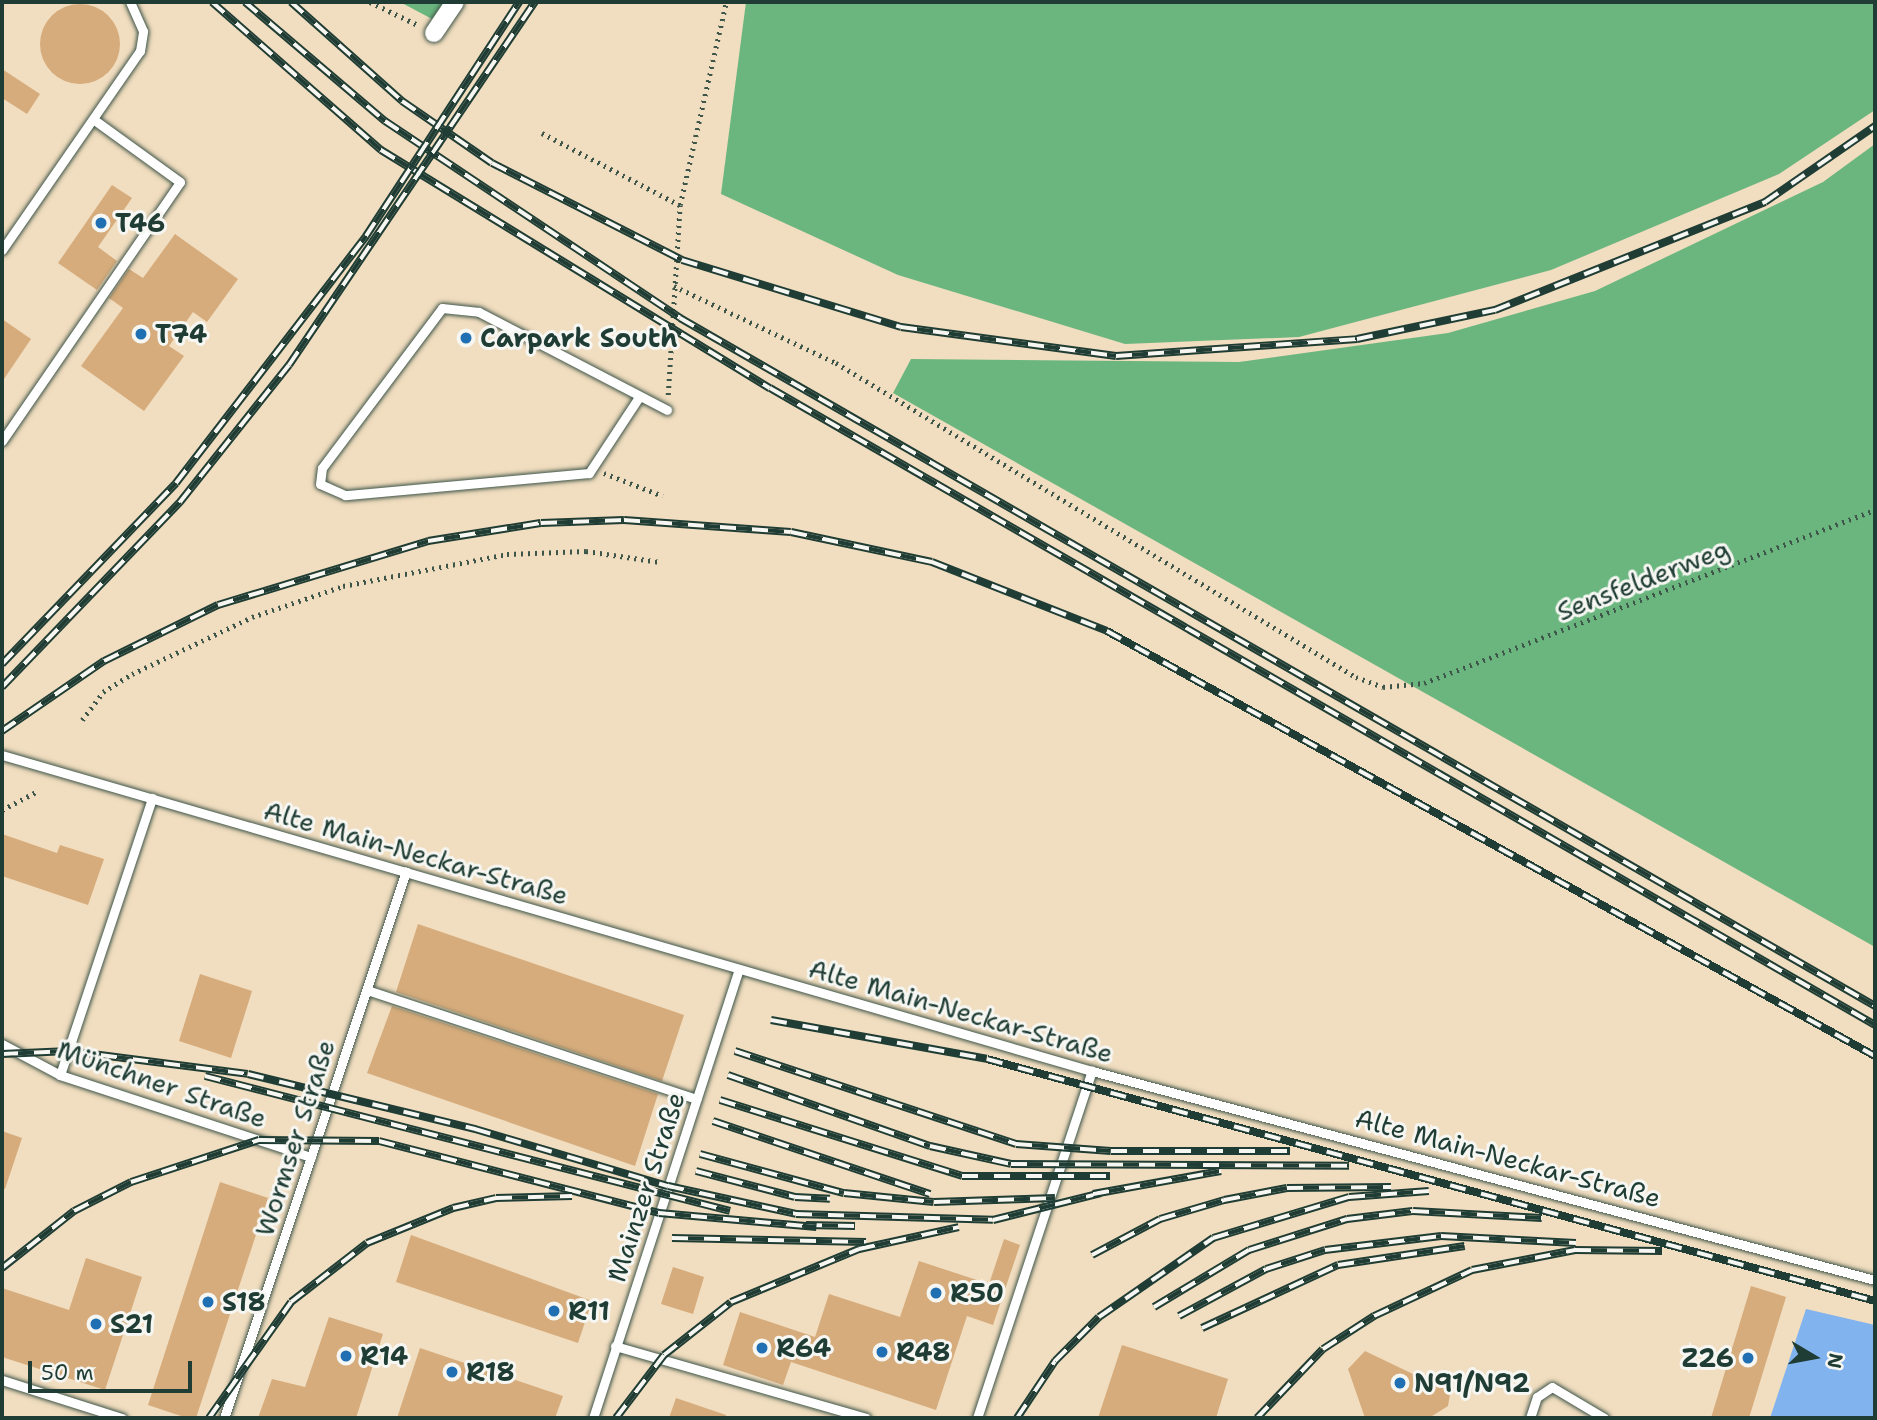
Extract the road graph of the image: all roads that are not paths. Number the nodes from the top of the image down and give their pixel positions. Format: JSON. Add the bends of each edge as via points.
{"nodes":[{"id":1,"x":130,"y":2,"type":"edge"},
{"id":2,"x":454,"y":2,"type":"edge"},
{"id":3,"x":434,"y":33,"type":"road end"},
{"id":4,"x":93,"y":119,"type":"junction"},
{"id":5,"x":2,"y":248,"type":"edge"},
{"id":6,"x":639,"y":397,"type":"junction"},
{"id":7,"x":667,"y":410,"type":"road end"},
{"id":8,"x":2,"y":441,"type":"edge"},
{"id":9,"x":2,"y":755,"type":"edge"},
{"id":10,"x":152,"y":798,"type":"junction"},
{"id":11,"x":405,"y":871,"type":"junction"},
{"id":12,"x":739,"y":969,"type":"junction"},
{"id":13,"x":367,"y":990,"type":"junction"},
{"id":14,"x":2,"y":1044,"type":"edge"},
{"id":15,"x":1092,"y":1071,"type":"junction"},
{"id":16,"x":60,"y":1075,"type":"junction"},
{"id":17,"x":696,"y":1099,"type":"junction"},
{"id":18,"x":311,"y":1157,"type":"junction"},
{"id":19,"x":1875,"y":1280,"type":"edge"},
{"id":20,"x":615,"y":1346,"type":"junction"},
{"id":21,"x":2,"y":1380,"type":"edge"},
{"id":22,"x":122,"y":1418,"type":"edge"},
{"id":23,"x":224,"y":1418,"type":"edge"},
{"id":24,"x":593,"y":1418,"type":"edge"},
{"id":25,"x":866,"y":1418,"type":"edge"},
{"id":26,"x":977,"y":1418,"type":"edge"},
{"id":27,"x":1530,"y":1418,"type":"edge"},
{"id":28,"x":1604,"y":1418,"type":"edge"}],
"edges":[{"from":1,"to":4,"type":"lane","via":[[143,31],[140,51]]},
{"from":2,"to":3,"type":"street"},
{"from":4,"to":5,"type":"lane"},
{"from":4,"to":8,"type":"lane","via":[[180,182]]},
{"from":6,"to":6,"type":"lane","via":[[479,312],[442,308],[322,468],[320,484],[345,495],[593,468]]},
{"from":6,"to":7,"type":"lane"},
{"from":9,"to":10,"type":"lane","name":"Alte Main-Neckar-Straße"},
{"from":10,"to":11,"type":"lane","name":"Alte Main-Neckar-Straße"},
{"from":10,"to":16,"type":"lane"},
{"from":11,"to":12,"type":"lane","name":"Alte Main-Neckar-Straße"},
{"from":11,"to":13,"type":"lane","name":"Wormser Straße"},
{"from":12,"to":15,"type":"lane","name":"Alte Main-Neckar-Straße"},
{"from":12,"to":17,"type":"lane","name":"Mainzer Straße"},
{"from":13,"to":17,"type":"lane"},
{"from":13,"to":18,"type":"lane","name":"Wormser Straße"},
{"from":14,"to":16,"type":"lane","name":"Münchner Straße"},
{"from":15,"to":19,"type":"lane","name":"Alte Main-Neckar-Straße"},
{"from":15,"to":26,"type":"lane"},
{"from":16,"to":18,"type":"lane","name":"Münchner Straße"},
{"from":17,"to":20,"type":"lane","name":"Mainzer Straße"},
{"from":18,"to":23,"type":"lane","name":"Wormser Straße"},
{"from":20,"to":24,"type":"lane","name":"Mainzer Straße"},
{"from":20,"to":25,"type":"lane"},
{"from":21,"to":22,"type":"lane"},
{"from":27,"to":28,"type":"lane","via":[[1537,1397],[1552,1387]]}]}
